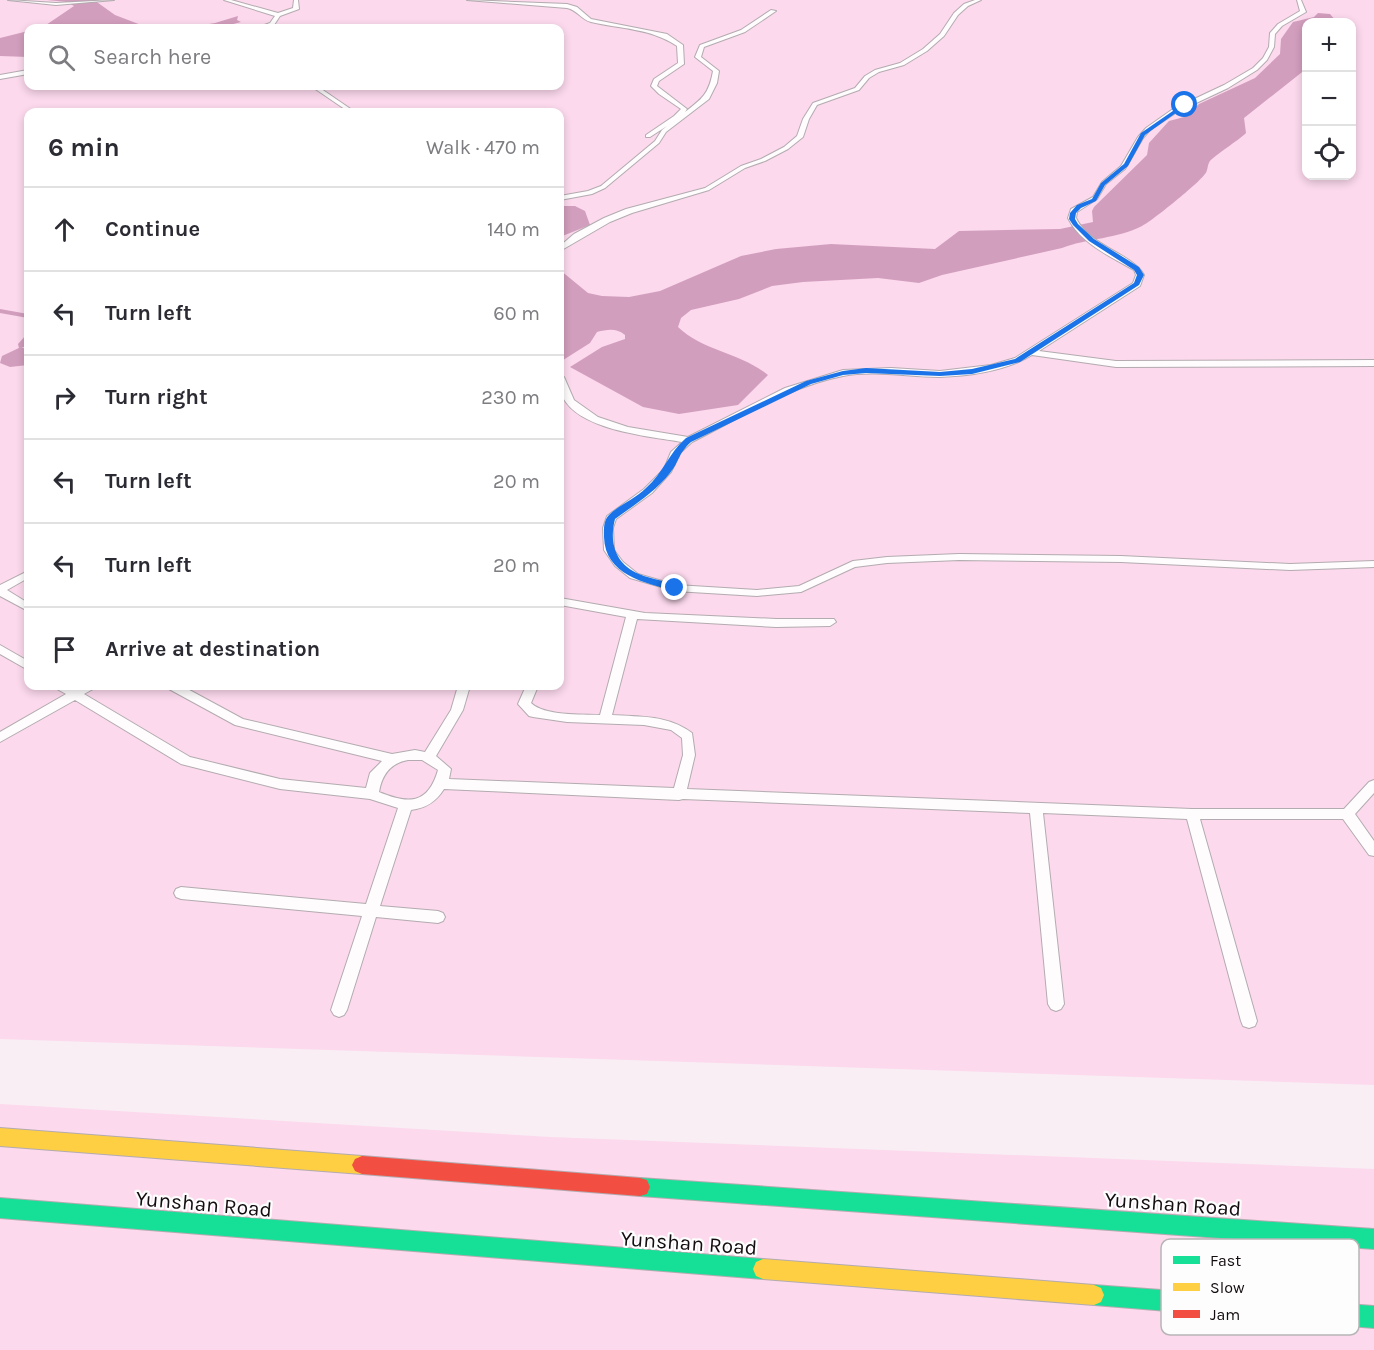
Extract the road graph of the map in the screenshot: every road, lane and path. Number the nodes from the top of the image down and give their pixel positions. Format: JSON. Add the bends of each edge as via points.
{"nodes":[{"id":1,"x":10,"y":0,"type":"edge"},
{"id":2,"x":112,"y":0,"type":"edge"},
{"id":3,"x":226,"y":0,"type":"edge"},
{"id":4,"x":296,"y":0,"type":"edge"},
{"id":5,"x":469,"y":0,"type":"edge"},
{"id":6,"x":979,"y":0,"type":"edge"},
{"id":7,"x":1299,"y":0,"type":"edge"},
{"id":8,"x":772,"y":11,"type":"dead end"},
{"id":9,"x":278,"y":15,"type":"junction"},
{"id":10,"x":272,"y":24,"type":"edge"},
{"id":11,"x":680,"y":45,"type":"junction"},
{"id":12,"x":688,"y":46,"type":"dead end"},
{"id":13,"x":24,"y":73,"type":"edge"},
{"id":14,"x":0,"y":77,"type":"edge"},
{"id":15,"x":320,"y":90,"type":"edge"},
{"id":16,"x":346,"y":108,"type":"edge"},
{"id":17,"x":648,"y":136,"type":"dead end"},
{"id":18,"x":564,"y":197,"type":"edge"},
{"id":19,"x":564,"y":246,"type":"edge"},
{"id":20,"x":1030,"y":352,"type":"junction"},
{"id":21,"x":1374,"y":363,"type":"edge"},
{"id":22,"x":564,"y":387,"type":"edge"},
{"id":23,"x":689,"y":440,"type":"junction"},
{"id":24,"x":1374,"y":564,"type":"edge"},
{"id":25,"x":24,"y":576,"type":"edge"},
{"id":26,"x":0,"y":590,"type":"edge"},
{"id":27,"x":564,"y":602,"type":"edge"},
{"id":28,"x":24,"y":605,"type":"edge"},
{"id":29,"x":632,"y":615,"type":"junction"},
{"id":30,"x":830,"y":622,"type":"dead end"},
{"id":31,"x":0,"y":649,"type":"edge"},
{"id":32,"x":24,"y":664,"type":"edge"},
{"id":33,"x":68,"y":690,"type":"edge"},
{"id":34,"x":82,"y":690,"type":"edge"},
{"id":35,"x":180,"y":690,"type":"edge"},
{"id":36,"x":463,"y":690,"type":"edge"},
{"id":37,"x":530,"y":690,"type":"edge"},
{"id":38,"x":75,"y":694,"type":"junction"},
{"id":39,"x":605,"y":718,"type":"junction"},
{"id":40,"x":0,"y":738,"type":"edge"},
{"id":41,"x":429,"y":756,"type":"junction"},
{"id":42,"x":392,"y":759,"type":"junction"},
{"id":43,"x":442,"y":784,"type":"junction"},
{"id":44,"x":1374,"y":785,"type":"edge"},
{"id":45,"x":372,"y":794,"type":"junction"},
{"id":46,"x":680,"y":795,"type":"junction"},
{"id":47,"x":405,"y":806,"type":"junction"},
{"id":48,"x":1036,"y":808,"type":"junction"},
{"id":49,"x":1192,"y":814,"type":"junction"},
{"id":50,"x":1347,"y":814,"type":"junction"},
{"id":51,"x":1374,"y":851,"type":"edge"},
{"id":52,"x":180,"y":893,"type":"dead end"},
{"id":53,"x":371,"y":909,"type":"junction"},
{"id":54,"x":438,"y":917,"type":"dead end"},
{"id":55,"x":1056,"y":1004,"type":"dead end"},
{"id":56,"x":339,"y":1010,"type":"dead end"},
{"id":57,"x":1249,"y":1021,"type":"dead end"},
{"id":58,"x":0,"y":1137,"type":"edge"},
{"id":59,"x":0,"y":1208,"type":"edge"},
{"id":60,"x":1374,"y":1239,"type":"edge"},
{"id":61,"x":1161,"y":1300,"type":"edge"},
{"id":62,"x":1359,"y":1316,"type":"edge"},
{"id":63,"x":1374,"y":1317,"type":"edge"}],
"edges":[{"from":1,"to":2,"type":"lane","via":[[70,4]]},
{"from":3,"to":9,"type":"lane"},
{"from":4,"to":9,"type":"lane","via":[[296,9]]},
{"from":5,"to":11,"type":"lane","via":[[567,6],[589,20],[651,31]]},
{"from":6,"to":19,"type":"lane","via":[[956,14],[942,35],[925,50],[902,64],[877,71],[857,89],[815,104],[800,137],[786,148],[743,166],[707,189],[607,220]]},
{"from":7,"to":20,"type":"lane","via":[[1303,12],[1272,34],[1274,42],[1269,53],[1253,70],[1185,105],[1143,134],[1126,165],[1103,184],[1094,200],[1073,213],[1076,225],[1092,240],[1137,269],[1140,275],[1137,284]]},
{"from":8,"to":18,"type":"lane","via":[[742,31],[698,47],[698,57],[716,71],[707,98],[663,131],[657,142],[603,187]]},
{"from":9,"to":10,"type":"lane"},
{"from":11,"to":12,"type":"lane"},
{"from":11,"to":17,"type":"lane","via":[[681,64],[656,80],[654,86],[659,94],[684,109]]},
{"from":13,"to":14,"type":"lane"},
{"from":15,"to":16,"type":"lane"},
{"from":20,"to":21,"type":"lane","via":[[1116,364]]},
{"from":20,"to":23,"type":"lane","via":[[1018,360],[972,371],[866,371],[820,379],[788,390]]},
{"from":22,"to":23,"type":"lane","via":[[570,402],[589,416],[630,430]]},
{"from":23,"to":24,"type":"lane","via":[[676,452],[668,470],[648,491],[611,518],[608,528],[609,550],[619,564],[634,576],[675,588],[757,592],[801,589],[853,564],[959,557],[1290,567]]},
{"from":25,"to":26,"type":"lane"},
{"from":26,"to":28,"type":"lane"},
{"from":27,"to":29,"type":"lane"},
{"from":29,"to":30,"type":"lane","via":[[764,623]]},
{"from":29,"to":39,"type":"lane"},
{"from":31,"to":32,"type":"lane"},
{"from":33,"to":38,"type":"lane"},
{"from":34,"to":38,"type":"lane"},
{"from":35,"to":42,"type":"lane","via":[[239,722]]},
{"from":36,"to":41,"type":"lane","via":[[457,710]]},
{"from":37,"to":39,"type":"lane","via":[[524,704],[533,713]]},
{"from":38,"to":40,"type":"lane"},
{"from":38,"to":45,"type":"lane","via":[[186,761],[280,784]]},
{"from":39,"to":46,"type":"lane","via":[[674,726],[688,736],[689,755]]},
{"from":41,"to":42,"type":"lane","via":[[410,754]]},
{"from":41,"to":43,"type":"lane","via":[[445,769]]},
{"from":42,"to":45,"type":"lane","via":[[375,776]]},
{"from":43,"to":46,"type":"lane"},
{"from":43,"to":47,"type":"lane","via":[[428,802]]},
{"from":44,"to":50,"type":"lane"},
{"from":45,"to":47,"type":"lane"},
{"from":46,"to":48,"type":"lane"},
{"from":47,"to":53,"type":"lane"},
{"from":48,"to":49,"type":"lane"},
{"from":48,"to":55,"type":"lane"},
{"from":49,"to":50,"type":"lane"},
{"from":49,"to":57,"type":"lane"},
{"from":50,"to":51,"type":"lane"},
{"from":52,"to":53,"type":"lane"},
{"from":53,"to":54,"type":"lane"},
{"from":53,"to":56,"type":"lane"},
{"from":58,"to":60,"type":"main road","name":"Yunshan Road"},
{"from":59,"to":61,"type":"main road","name":"Yunshan Road"},
{"from":62,"to":63,"type":"main road","name":"Yunshan Road"}]}
